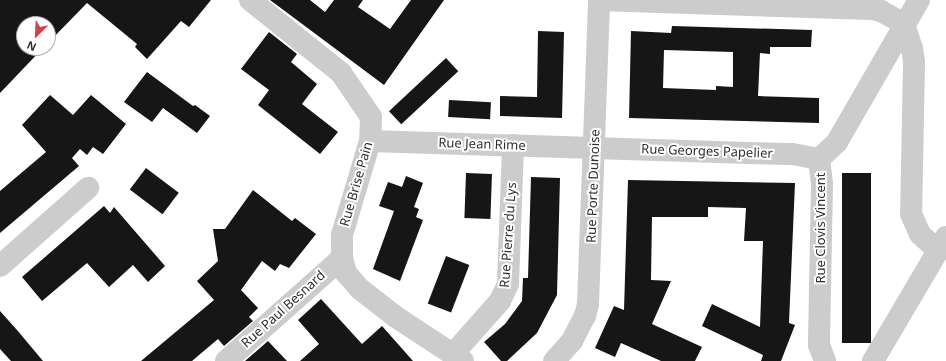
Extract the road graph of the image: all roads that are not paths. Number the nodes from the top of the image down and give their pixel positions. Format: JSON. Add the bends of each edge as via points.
{"nodes":[{"id":1,"x":250,"y":0,"type":"edge"},
{"id":2,"x":599,"y":0,"type":"edge"},
{"id":3,"x":919,"y":0,"type":"edge"},
{"id":4,"x":904,"y":24,"type":"junction"},
{"id":5,"x":370,"y":142,"type":"junction"},
{"id":6,"x":513,"y":145,"type":"junction"},
{"id":7,"x":595,"y":147,"type":"junction"},
{"id":8,"x":819,"y":159,"type":"junction"},
{"id":9,"x":88,"y":188,"type":"dead end"},
{"id":10,"x":944,"y":241,"type":"edge"},
{"id":11,"x":342,"y":258,"type":"junction"},
{"id":12,"x":0,"y":266,"type":"edge"},
{"id":13,"x":458,"y":358,"type":"edge"},
{"id":14,"x":226,"y":361,"type":"edge"},
{"id":15,"x":554,"y":361,"type":"edge"},
{"id":16,"x":825,"y":361,"type":"edge"},
{"id":17,"x":873,"y":361,"type":"edge"}],
"edges":[{"from":1,"to":5,"type":"street","name":"Rue Brise Pain","via":[[341,73],[371,117]]},
{"from":2,"to":4,"type":"street","via":[[871,9],[881,11]]},
{"from":2,"to":7,"type":"street","name":"Rue Porte Dunoise"},
{"from":3,"to":4,"type":"street","name":"Rue Clovis Vincent"},
{"from":4,"to":8,"type":"street","name":"Rue Clovis Vincent","via":[[836,142]]},
{"from":4,"to":10,"type":"street","via":[[914,63],[911,214],[920,234]]},
{"from":5,"to":6,"type":"street","name":"Rue Jean Rime"},
{"from":5,"to":11,"type":"street","name":"Rue Brise Pain","via":[[342,235]]},
{"from":6,"to":7,"type":"street","name":"Rue Jean Rime"},
{"from":6,"to":13,"type":"street","name":"Rue Pierre du Lys","via":[[508,284],[500,301]]},
{"from":7,"to":8,"type":"street","name":"Rue Georges Papelier","via":[[793,154]]},
{"from":7,"to":15,"type":"street","name":"Rue Porte Dunoise","via":[[588,304],[585,316],[572,341]]},
{"from":8,"to":16,"type":"street","name":"Rue Clovis Vincent","via":[[822,184],[819,344]]},
{"from":9,"to":12,"type":"street"},
{"from":10,"to":17,"type":"street"},
{"from":11,"to":13,"type":"street","name":"Rue Brise Pain","via":[[346,273],[360,289],[396,317]]},
{"from":11,"to":14,"type":"street","name":"Rue Paul Besnard"}]}
